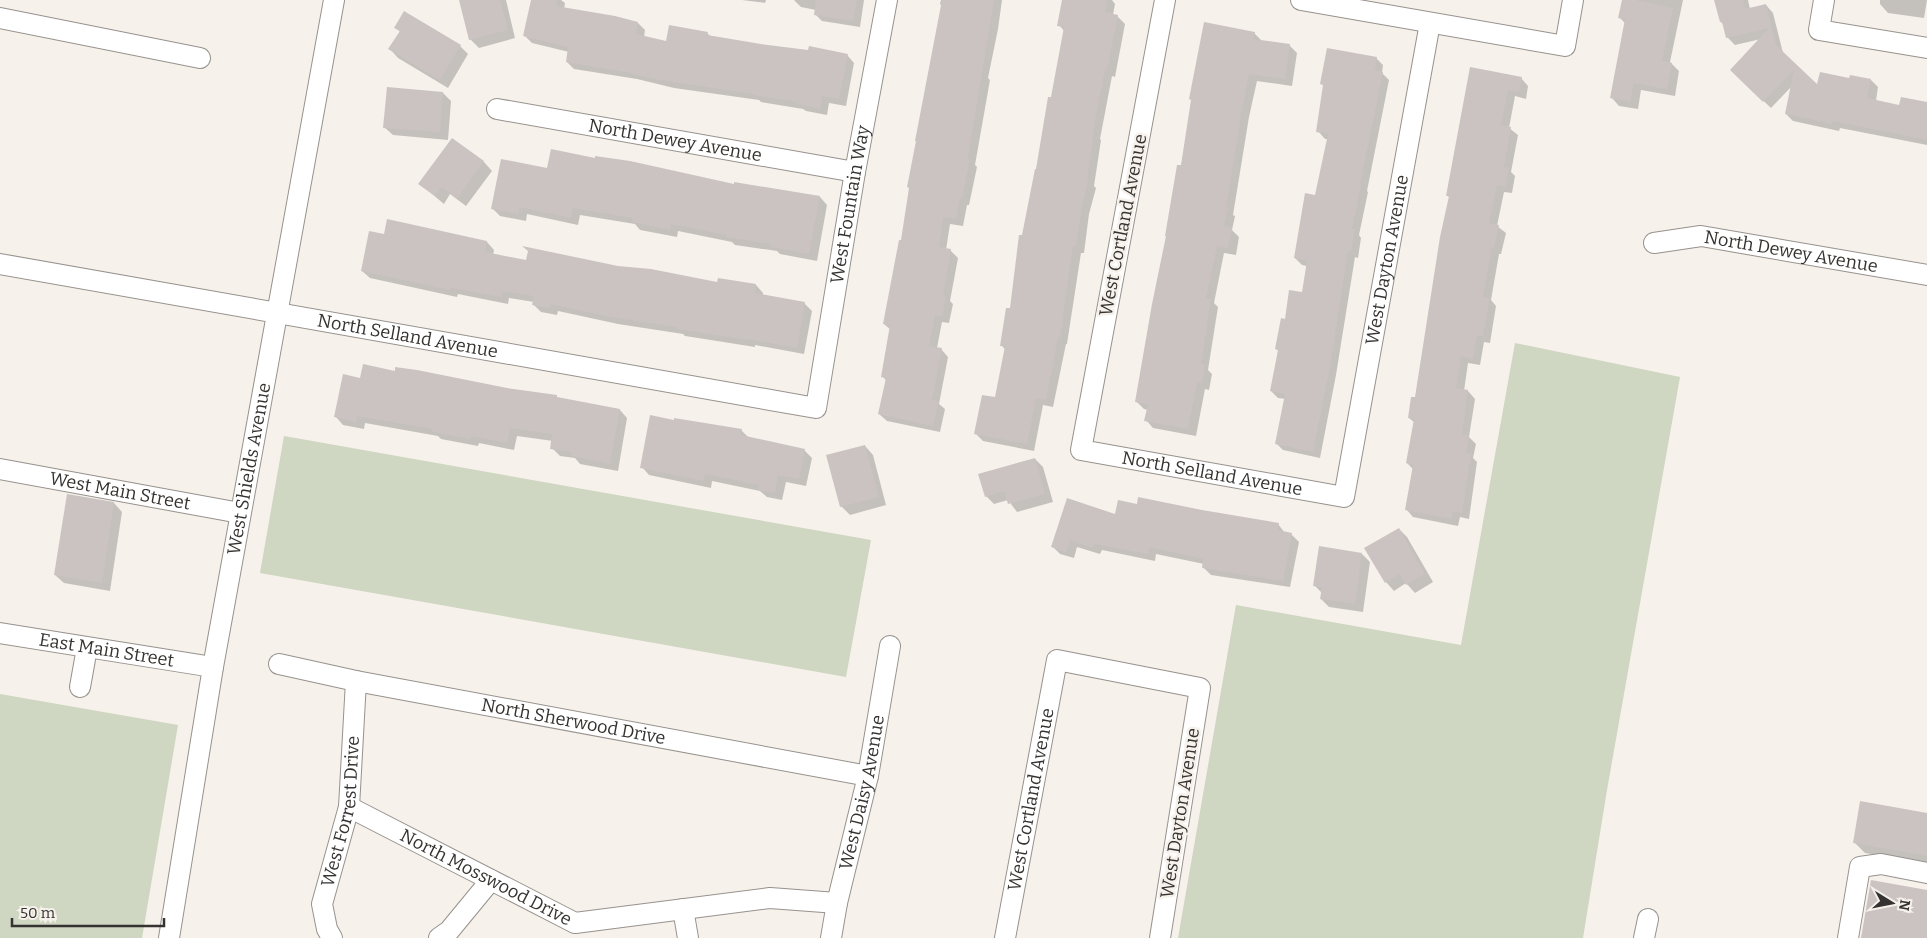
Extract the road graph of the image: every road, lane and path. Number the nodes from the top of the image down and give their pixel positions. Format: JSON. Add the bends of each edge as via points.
{"nodes":[{"id":1,"x":334,"y":0,"type":"edge"},
{"id":2,"x":887,"y":0,"type":"edge"},
{"id":3,"x":1165,"y":0,"type":"edge"},
{"id":4,"x":1301,"y":0,"type":"edge"},
{"id":5,"x":1573,"y":0,"type":"edge"},
{"id":6,"x":1824,"y":0,"type":"edge"},
{"id":7,"x":0,"y":18,"type":"edge"},
{"id":8,"x":1430,"y":23,"type":"junction"},
{"id":9,"x":1927,"y":48,"type":"edge"},
{"id":10,"x":200,"y":58,"type":"dead end"},
{"id":11,"x":497,"y":109,"type":"dead end"},
{"id":12,"x":855,"y":172,"type":"junction"},
{"id":13,"x":1654,"y":243,"type":"dead end"},
{"id":14,"x":0,"y":264,"type":"edge"},
{"id":15,"x":1927,"y":275,"type":"edge"},
{"id":16,"x":277,"y":314,"type":"junction"},
{"id":17,"x":816,"y":408,"type":"joint"},
{"id":18,"x":1081,"y":450,"type":"joint"},
{"id":19,"x":0,"y":469,"type":"edge"},
{"id":20,"x":1344,"y":498,"type":"joint"},
{"id":21,"x":240,"y":513,"type":"junction"},
{"id":22,"x":0,"y":633,"type":"edge"},
{"id":23,"x":890,"y":646,"type":"dead end"},
{"id":24,"x":87,"y":648,"type":"junction"},
{"id":25,"x":1056,"y":660,"type":"joint"},
{"id":26,"x":279,"y":664,"type":"dead end"},
{"id":27,"x":213,"y":667,"type":"junction"},
{"id":28,"x":356,"y":681,"type":"junction"},
{"id":29,"x":80,"y":687,"type":"dead end"},
{"id":30,"x":868,"y":776,"type":"junction"},
{"id":31,"x":349,"y":807,"type":"junction"},
{"id":32,"x":1927,"y":873,"type":"edge"},
{"id":33,"x":491,"y":880,"type":"junction"},
{"id":34,"x":837,"y":903,"type":"junction"},
{"id":35,"x":683,"y":909,"type":"junction"},
{"id":36,"x":574,"y":930,"type":"edge"},
{"id":37,"x":169,"y":938,"type":"edge"},
{"id":38,"x":332,"y":938,"type":"edge"},
{"id":39,"x":439,"y":938,"type":"edge"},
{"id":40,"x":688,"y":938,"type":"edge"},
{"id":41,"x":831,"y":938,"type":"edge"},
{"id":42,"x":1005,"y":938,"type":"edge"},
{"id":43,"x":1160,"y":938,"type":"edge"},
{"id":44,"x":1848,"y":938,"type":"edge"}],
"edges":[{"from":1,"to":16,"type":"street","name":"West Shields Avenue"},
{"from":2,"to":12,"type":"street","name":"West Fountain Way"},
{"from":3,"to":18,"type":"street","name":"West Cortland Avenue"},
{"from":4,"to":8,"type":"street"},
{"from":5,"to":8,"type":"street","via":[[1565,46]]},
{"from":6,"to":9,"type":"street","via":[[1819,30]]},
{"from":7,"to":10,"type":"street"},
{"from":8,"to":20,"type":"street","name":"West Dayton Avenue"},
{"from":11,"to":12,"type":"street","name":"North Dewey Avenue"},
{"from":12,"to":17,"type":"street","name":"West Fountain Way"},
{"from":13,"to":15,"type":"street","name":"North Dewey Avenue","via":[[1701,236]]},
{"from":14,"to":16,"type":"street","name":"North Selland Avenue"},
{"from":16,"to":17,"type":"street","name":"North Selland Avenue"},
{"from":16,"to":21,"type":"street","name":"West Shields Avenue"},
{"from":18,"to":20,"type":"street","name":"North Selland Avenue"},
{"from":19,"to":21,"type":"street","name":"West Main Street"},
{"from":21,"to":27,"type":"street","name":"West Shields Avenue"},
{"from":22,"to":24,"type":"street","name":"East Main Street"},
{"from":23,"to":30,"type":"street","name":"West Daisy Avenue"},
{"from":24,"to":27,"type":"street","name":"East Main Street"},
{"from":24,"to":29,"type":"street"},
{"from":25,"to":42,"type":"street","name":"West Cortland Avenue"},
{"from":25,"to":43,"type":"street","name":"West Dayton Avenue","via":[[1200,688]]},
{"from":26,"to":28,"type":"street","name":"North Sherwood Drive"},
{"from":27,"to":37,"type":"street","name":"West Shields Avenue"},
{"from":28,"to":30,"type":"street","name":"North Sherwood Drive"},
{"from":28,"to":31,"type":"street","name":"West Forrest Drive"},
{"from":30,"to":34,"type":"street","name":"West Daisy Avenue"},
{"from":31,"to":33,"type":"street","name":"North Mosswood Drive"},
{"from":31,"to":38,"type":"street","name":"West Forrest Drive","via":[[322,904],[326,929]]},
{"from":32,"to":44,"type":"street","via":[[1881,864],[1860,867]]},
{"from":33,"to":36,"type":"street","name":"North Mosswood Drive"},
{"from":33,"to":39,"type":"street","via":[[449,932]]},
{"from":34,"to":35,"type":"street","name":"North Mosswood Drive","via":[[770,898]]},
{"from":34,"to":41,"type":"street","name":"West Daisy Avenue"},
{"from":35,"to":36,"type":"street","name":"North Mosswood Drive"},
{"from":35,"to":40,"type":"street"}]}
